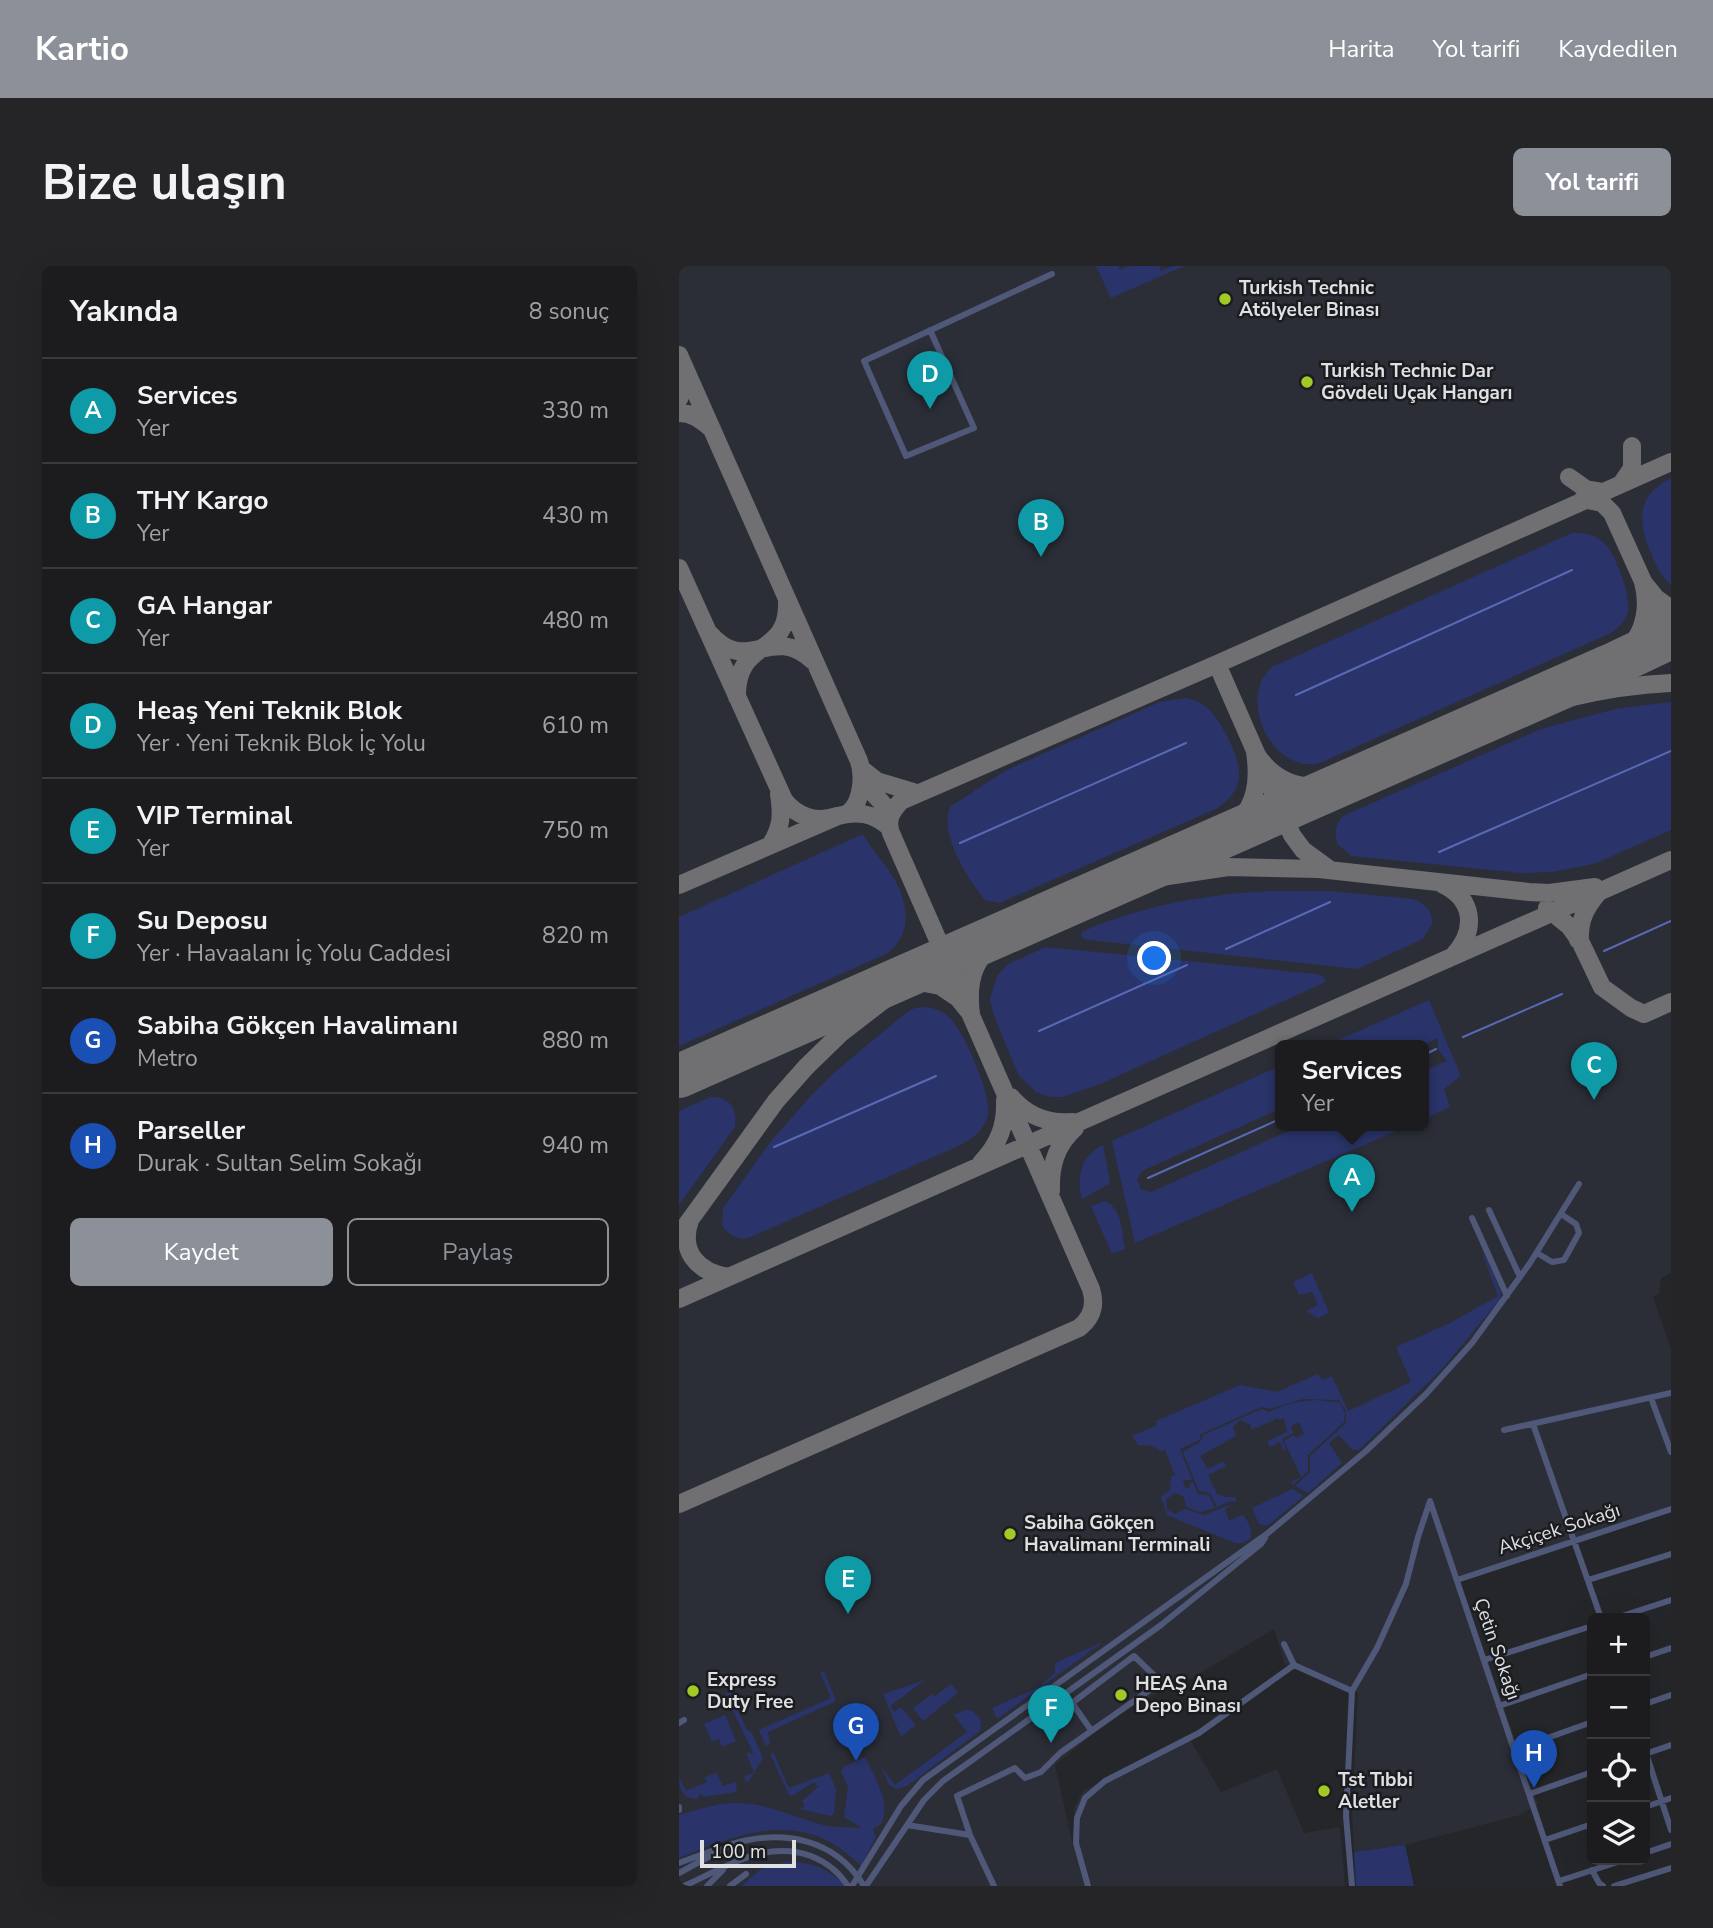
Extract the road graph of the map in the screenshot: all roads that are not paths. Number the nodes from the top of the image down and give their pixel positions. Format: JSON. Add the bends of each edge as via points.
{"nodes":[{"id":1,"x":1052,"y":274,"type":"dead end"},
{"id":2,"x":930,"y":330,"type":"junction"},
{"id":3,"x":1579,"y":1184,"type":"dead end"},
{"id":4,"x":1489,"y":1210,"type":"dead end"},
{"id":5,"x":1561,"y":1214,"type":"junction"},
{"id":6,"x":1472,"y":1218,"type":"dead end"},
{"id":7,"x":1571,"y":1247,"type":"junction"},
{"id":8,"x":1580,"y":1252,"type":"dead end"},
{"id":9,"x":1537,"y":1253,"type":"junction"},
{"id":10,"x":1520,"y":1277,"type":"junction"},
{"id":11,"x":1507,"y":1296,"type":"junction"},
{"id":12,"x":1671,"y":1394,"type":"edge"},
{"id":13,"x":1651,"y":1398,"type":"junction"},
{"id":14,"x":1533,"y":1424,"type":"junction"},
{"id":15,"x":1504,"y":1430,"type":"dead end"},
{"id":16,"x":1671,"y":1452,"type":"edge"},
{"id":17,"x":1671,"y":1509,"type":"edge"},
{"id":18,"x":1268,"y":1533,"type":"junction"},
{"id":19,"x":1573,"y":1541,"type":"junction"},
{"id":20,"x":1671,"y":1554,"type":"edge"},
{"id":21,"x":1457,"y":1580,"type":"junction"},
{"id":22,"x":1588,"y":1580,"type":"junction"},
{"id":23,"x":1671,"y":1600,"type":"edge"},
{"id":24,"x":1599,"y":1613,"type":"edge"},
{"id":25,"x":1631,"y":1613,"type":"edge"},
{"id":26,"x":1587,"y":1628,"type":"edge"},
{"id":27,"x":1284,"y":1644,"type":"dead end"},
{"id":28,"x":1671,"y":1648,"type":"edge"},
{"id":29,"x":1650,"y":1655,"type":"edge"},
{"id":30,"x":1484,"y":1660,"type":"junction"},
{"id":31,"x":1294,"y":1665,"type":"junction"},
{"id":32,"x":1587,"y":1676,"type":"edge"},
{"id":33,"x":1352,"y":1691,"type":"junction"},
{"id":34,"x":1671,"y":1695,"type":"edge"},
{"id":35,"x":1650,"y":1702,"type":"edge"},
{"id":36,"x":1499,"y":1706,"type":"junction"},
{"id":37,"x":1587,"y":1724,"type":"edge"},
{"id":38,"x":1091,"y":1730,"type":"junction"},
{"id":39,"x":1671,"y":1745,"type":"edge"},
{"id":40,"x":1514,"y":1750,"type":"junction"},
{"id":41,"x":1650,"y":1751,"type":"edge"},
{"id":42,"x":1650,"y":1768,"type":"edge"},
{"id":43,"x":1587,"y":1774,"type":"edge"},
{"id":44,"x":1528,"y":1794,"type":"junction"},
{"id":45,"x":1671,"y":1798,"type":"edge"},
{"id":46,"x":1661,"y":1801,"type":"junction"},
{"id":47,"x":1650,"y":1805,"type":"edge"},
{"id":48,"x":901,"y":1807,"type":"junction"},
{"id":49,"x":914,"y":1815,"type":"junction"},
{"id":50,"x":907,"y":1825,"type":"junction"},
{"id":51,"x":1587,"y":1826,"type":"edge"},
{"id":52,"x":1671,"y":1830,"type":"edge"},
{"id":53,"x":970,"y":1835,"type":"junction"},
{"id":54,"x":1545,"y":1840,"type":"junction"},
{"id":55,"x":732,"y":1844,"type":"junction"},
{"id":56,"x":1671,"y":1844,"type":"edge"},
{"id":57,"x":1650,"y":1851,"type":"edge"},
{"id":58,"x":679,"y":1863,"type":"edge"},
{"id":59,"x":1608,"y":1865,"type":"edge"},
{"id":60,"x":726,"y":1866,"type":"junction"},
{"id":61,"x":1671,"y":1868,"type":"edge"},
{"id":62,"x":1592,"y":1870,"type":"junction"},
{"id":63,"x":679,"y":1873,"type":"edge"},
{"id":64,"x":746,"y":1874,"type":"dead end"},
{"id":65,"x":1559,"y":1884,"type":"edge"},
{"id":66,"x":684,"y":1886,"type":"edge"},
{"id":67,"x":707,"y":1886,"type":"edge"},
{"id":68,"x":730,"y":1886,"type":"edge"},
{"id":69,"x":850,"y":1886,"type":"edge"},
{"id":70,"x":865,"y":1886,"type":"edge"},
{"id":71,"x":994,"y":1886,"type":"edge"},
{"id":72,"x":1088,"y":1886,"type":"edge"},
{"id":73,"x":1352,"y":1886,"type":"edge"},
{"id":74,"x":1603,"y":1886,"type":"edge"},
{"id":75,"x":1614,"y":1886,"type":"edge"}],
"edges":[{"from":1,"to":2,"type":"street"},
{"from":2,"to":2,"type":"street","via":[[864,361],[906,456],[974,428]]},
{"from":3,"to":5,"type":"street"},
{"from":4,"to":10,"type":"street"},
{"from":5,"to":7,"type":"street","via":[[1578,1227]]},
{"from":5,"to":9,"type":"street"},
{"from":6,"to":11,"type":"street"},
{"from":7,"to":8,"type":"street"},
{"from":7,"to":9,"type":"street","via":[[1560,1262]]},
{"from":9,"to":10,"type":"street"},
{"from":10,"to":11,"type":"street"},
{"from":11,"to":18,"type":"street","via":[[1418,1402]]},
{"from":12,"to":13,"type":"street"},
{"from":13,"to":14,"type":"street"},
{"from":13,"to":16,"type":"street"},
{"from":14,"to":15,"type":"street"},
{"from":14,"to":19,"type":"street"},
{"from":17,"to":19,"type":"street","name":"Akçiçek Sokağı"},
{"from":18,"to":48,"type":"street","via":[[930,1774]]},
{"from":18,"to":49,"type":"street","via":[[1261,1544],[1189,1604],[951,1775],[923,1800]]},
{"from":19,"to":21,"type":"street","name":"Akçiçek Sokağı"},
{"from":19,"to":22,"type":"street"},
{"from":20,"to":22,"type":"street"},
{"from":21,"to":30,"type":"street","name":"Çetin Sokağı"},
{"from":21,"to":33,"type":"street","name":"Çetin Sokağı","via":[[1430,1501],[1406,1584]]},
{"from":22,"to":24,"type":"street"},
{"from":23,"to":25,"type":"street"},
{"from":26,"to":30,"type":"street"},
{"from":27,"to":31,"type":"street"},
{"from":28,"to":29,"type":"street"},
{"from":30,"to":36,"type":"street","name":"Çetin Sokağı"},
{"from":31,"to":33,"type":"street"},
{"from":31,"to":72,"type":"street","via":[[1199,1733],[1104,1782],[1085,1798],[1077,1818],[1076,1843]]},
{"from":32,"to":36,"type":"street"},
{"from":33,"to":73,"type":"street","via":[[1346,1816]]},
{"from":34,"to":35,"type":"street"},
{"from":36,"to":40,"type":"street","name":"Çetin Sokağı"},
{"from":37,"to":40,"type":"street"},
{"from":38,"to":38,"type":"street","via":[[1161,1682],[1134,1656],[1072,1703]]},
{"from":38,"to":53,"type":"street","via":[[1041,1772],[1025,1778],[1015,1768],[957,1796]]},
{"from":39,"to":41,"type":"street"},
{"from":40,"to":44,"type":"street","name":"Çetin Sokağı"},
{"from":42,"to":46,"type":"street"},
{"from":43,"to":44,"type":"street"},
{"from":44,"to":54,"type":"street","name":"Çetin Sokağı"},
{"from":45,"to":46,"type":"street"},
{"from":46,"to":47,"type":"street"},
{"from":46,"to":52,"type":"street"},
{"from":48,"to":49,"type":"street"},
{"from":48,"to":69,"type":"street"},
{"from":49,"to":50,"type":"street"},
{"from":50,"to":53,"type":"street"},
{"from":50,"to":70,"type":"street"},
{"from":51,"to":54,"type":"street"},
{"from":53,"to":71,"type":"street"},
{"from":54,"to":65,"type":"street","name":"Çetin Sokağı"},
{"from":55,"to":58,"type":"street"},
{"from":55,"to":63,"type":"street"},
{"from":55,"to":70,"type":"street","bridge":true,"via":[[775,1836],[805,1840],[842,1859]]},
{"from":56,"to":57,"type":"street"},
{"from":59,"to":62,"type":"street"},
{"from":60,"to":66,"type":"street"},
{"from":60,"to":67,"type":"street"},
{"from":60,"to":69,"type":"street","via":[[774,1850],[792,1851],[834,1870]]},
{"from":61,"to":75,"type":"street"},
{"from":62,"to":65,"type":"street"},
{"from":62,"to":74,"type":"street"},
{"from":64,"to":68,"type":"street"}]}
